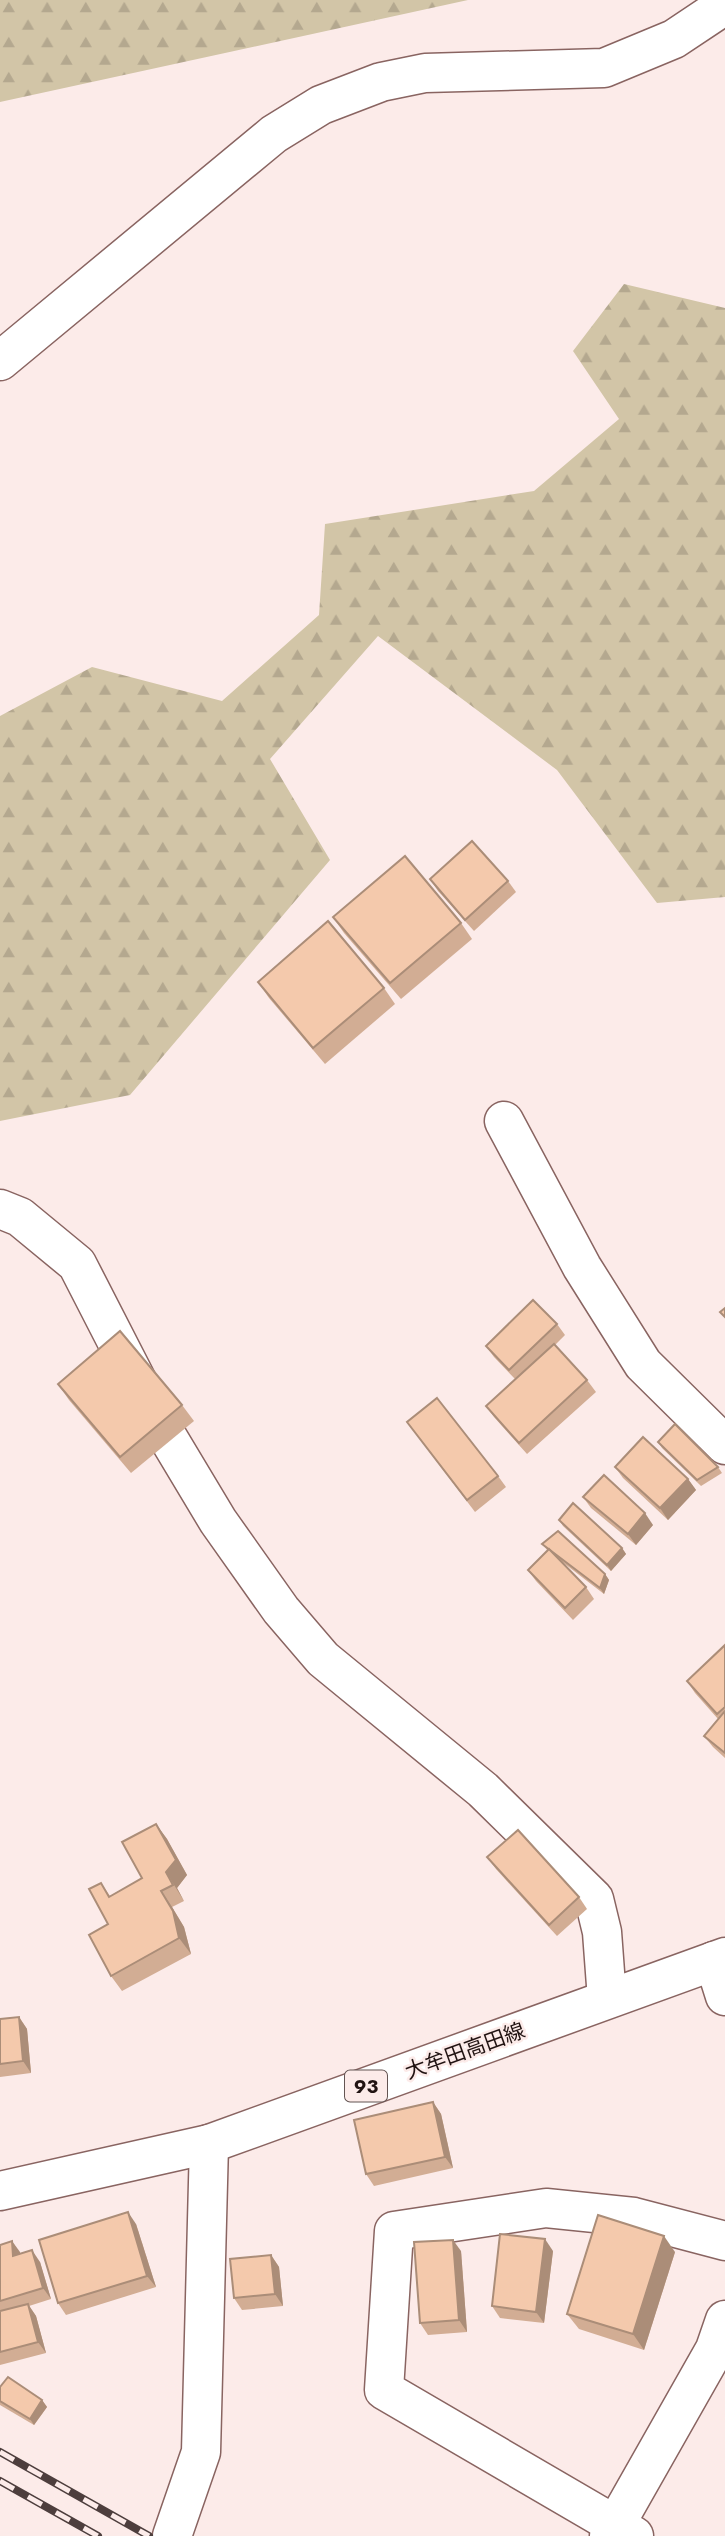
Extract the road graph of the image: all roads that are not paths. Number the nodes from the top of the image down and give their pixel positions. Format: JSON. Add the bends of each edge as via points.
{"nodes":[{"id":1,"x":725,"y":5,"type":"edge"},
{"id":2,"x":0,"y":361,"type":"edge"},
{"id":3,"x":504,"y":1121,"type":"dead end"},
{"id":4,"x":0,"y":1209,"type":"edge"},
{"id":5,"x":725,"y":1445,"type":"edge"},
{"id":6,"x":721,"y":1971,"type":"edge"},
{"id":7,"x":607,"y":1999,"type":"junction"},
{"id":8,"x":209,"y":2144,"type":"junction"},
{"id":9,"x":0,"y":2191,"type":"edge"},
{"id":10,"x":725,"y":2241,"type":"edge"},
{"id":11,"x":725,"y":2320,"type":"edge"},
{"id":12,"x":619,"y":2532,"type":"edge"},
{"id":13,"x":172,"y":2536,"type":"edge"}],
"edges":[{"from":1,"to":2,"type":"street","via":[[674,39],[604,68],[425,73],[382,82],[321,104],[274,134]]},
{"from":3,"to":5,"type":"street","via":[[582,1267],[643,1364]]},
{"from":4,"to":7,"type":"street","via":[[20,1216],[77,1264],[155,1416],[211,1509],[281,1610],[323,1659],[483,1790],[594,1899],[602,1932]]},
{"from":6,"to":7,"type":"street","name":"大牟田高田線","number":"93"},
{"from":7,"to":8,"type":"street","name":"大牟田高田線","number":"93"},
{"from":8,"to":9,"type":"street","name":"大牟田高田線","number":"93"},
{"from":8,"to":13,"type":"street","via":[[201,2452]]},
{"from":10,"to":12,"type":"street","via":[[634,2217],[546,2208],[394,2231],[384,2390]]},
{"from":11,"to":12,"type":"street","via":[[715,2349]]}]}
